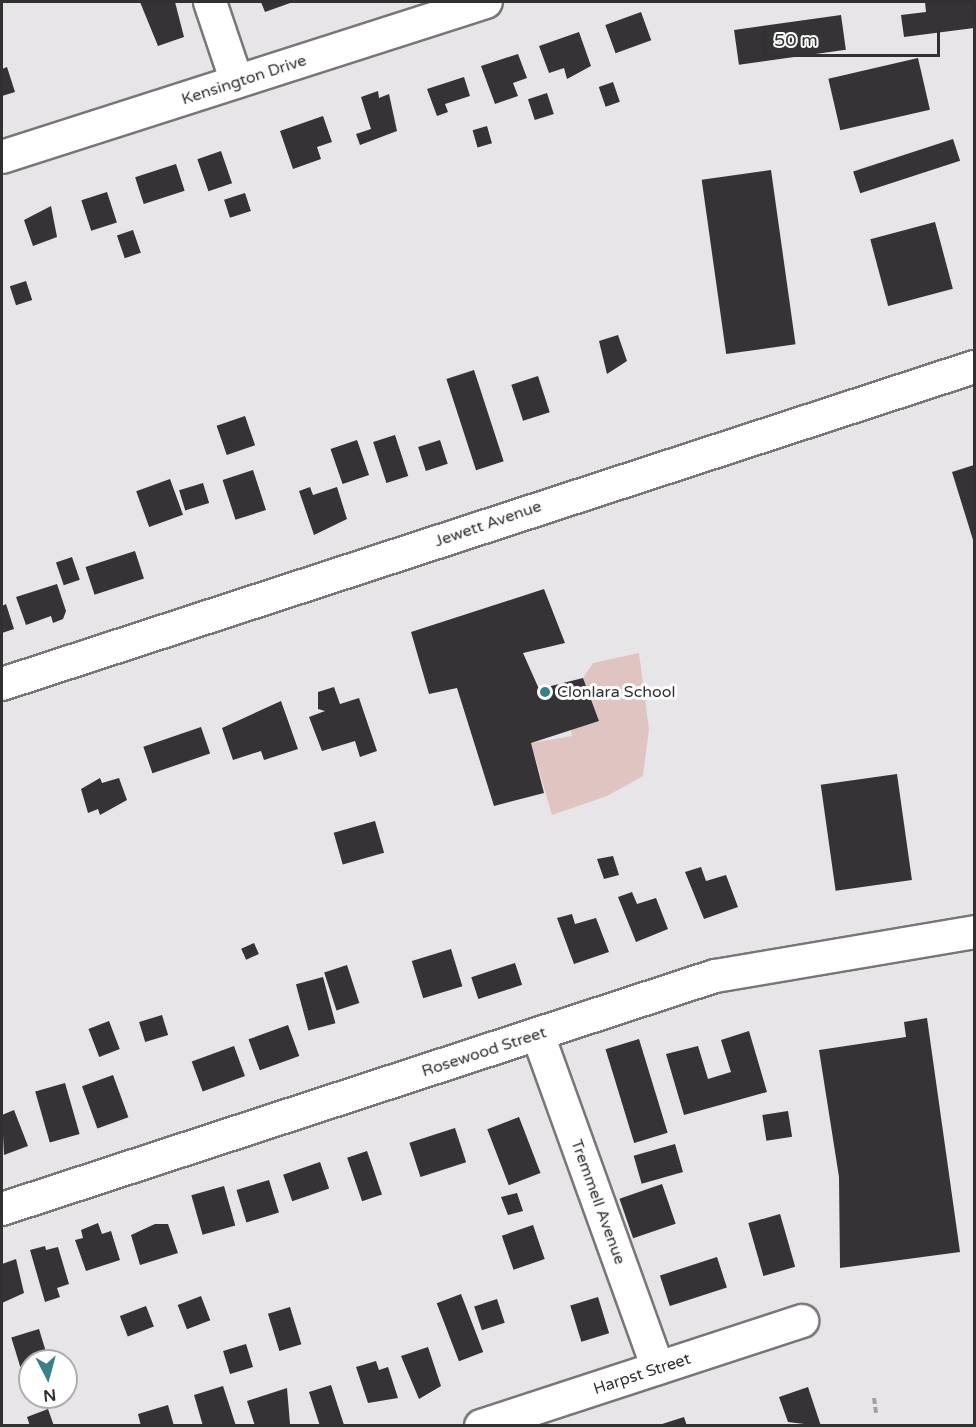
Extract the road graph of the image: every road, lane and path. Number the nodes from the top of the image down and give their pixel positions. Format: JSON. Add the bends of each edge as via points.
{"nodes":[{"id":1,"x":210,"y":2,"type":"edge"},
{"id":2,"x":486,"y":2,"type":"edge"},
{"id":3,"x":237,"y":82,"type":"junction"},
{"id":4,"x":2,"y":157,"type":"edge"},
{"id":5,"x":975,"y":367,"type":"edge"},
{"id":6,"x":2,"y":684,"type":"edge"},
{"id":7,"x":975,"y":932,"type":"edge"},
{"id":8,"x":538,"y":1035,"type":"junction"},
{"id":9,"x":2,"y":1209,"type":"edge"},
{"id":10,"x":802,"y":1321,"type":"dead end"},
{"id":11,"x":658,"y":1368,"type":"junction"},
{"id":12,"x":874,"y":1398,"type":"dead end"},
{"id":13,"x":876,"y":1413,"type":"dead end"},
{"id":14,"x":482,"y":1425,"type":"edge"}],
"edges":[{"from":1,"to":3,"type":"street"},
{"from":2,"to":3,"type":"street","name":"Kensington Drive"},
{"from":3,"to":4,"type":"street","name":"Kensington Drive"},
{"from":5,"to":6,"type":"street","name":"Jewett Avenue"},
{"from":7,"to":8,"type":"street","name":"Rosewood Street","via":[[757,966]]},
{"from":8,"to":9,"type":"street","name":"Rosewood Street"},
{"from":8,"to":11,"type":"street","name":"Tremmell Avenue"},
{"from":10,"to":11,"type":"street","name":"Harpst Street"},
{"from":11,"to":14,"type":"street","name":"Harpst Street"},
{"from":12,"to":13,"type":"path"}]}
